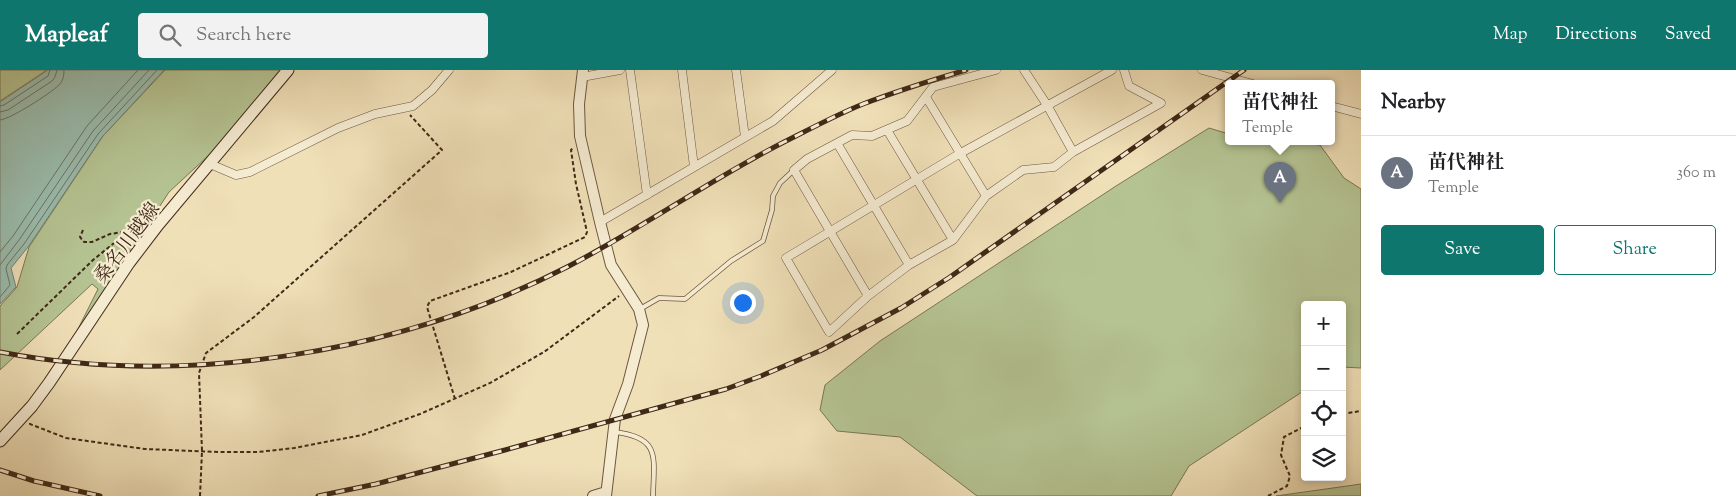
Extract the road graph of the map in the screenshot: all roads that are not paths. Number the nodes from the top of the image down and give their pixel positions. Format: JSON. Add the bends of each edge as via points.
{"nodes":[{"id":1,"x":288,"y":70,"type":"edge"},
{"id":2,"x":449,"y":70,"type":"edge"},
{"id":3,"x":620,"y":70,"type":"edge"},
{"id":4,"x":630,"y":70,"type":"edge"},
{"id":5,"x":682,"y":70,"type":"edge"},
{"id":6,"x":736,"y":70,"type":"edge"},
{"id":7,"x":832,"y":70,"type":"edge"},
{"id":8,"x":996,"y":70,"type":"edge"},
{"id":9,"x":1024,"y":70,"type":"edge"},
{"id":10,"x":1112,"y":70,"type":"edge"},
{"id":11,"x":1124,"y":70,"type":"edge"},
{"id":12,"x":1202,"y":70,"type":"edge"},
{"id":13,"x":582,"y":73,"type":"edge"},
{"id":14,"x":1238,"y":80,"type":"edge"},
{"id":15,"x":926,"y":97,"type":"junction"},
{"id":16,"x":1047,"y":105,"type":"junction"},
{"id":17,"x":1335,"y":107,"type":"edge"},
{"id":18,"x":1361,"y":114,"type":"edge"},
{"id":19,"x":887,"y":130,"type":"junction"},
{"id":20,"x":745,"y":137,"type":"junction"},
{"id":21,"x":837,"y":143,"type":"junction"},
{"id":22,"x":1073,"y":152,"type":"junction"},
{"id":23,"x":960,"y":154,"type":"junction"},
{"id":24,"x":210,"y":164,"type":"junction"},
{"id":25,"x":694,"y":167,"type":"junction"},
{"id":26,"x":794,"y":170,"type":"junction"},
{"id":27,"x":917,"y":180,"type":"junction"},
{"id":28,"x":647,"y":195,"type":"junction"},
{"id":29,"x":986,"y":196,"type":"junction"},
{"id":30,"x":874,"y":205,"type":"junction"},
{"id":31,"x":600,"y":222,"type":"junction"},
{"id":32,"x":830,"y":232,"type":"junction"},
{"id":33,"x":953,"y":240,"type":"junction"},
{"id":34,"x":909,"y":266,"type":"junction"},
{"id":35,"x":868,"y":296,"type":"junction"},
{"id":36,"x":639,"y":309,"type":"junction"},
{"id":37,"x":614,"y":432,"type":"junction"},
{"id":38,"x":0,"y":441,"type":"edge"},
{"id":39,"x":606,"y":494,"type":"edge"},
{"id":40,"x":594,"y":496,"type":"edge"},
{"id":41,"x":653,"y":496,"type":"edge"}],
"edges":[{"from":1,"to":24,"type":"main road","name":"桑名川越線"},
{"from":2,"to":24,"type":"street","via":[[413,106],[375,114],[338,128],[250,172],[236,175]]},
{"from":3,"to":13,"type":"street"},
{"from":4,"to":28,"type":"street"},
{"from":5,"to":25,"type":"street"},
{"from":6,"to":20,"type":"street"},
{"from":7,"to":20,"type":"street","via":[[773,121]]},
{"from":8,"to":15,"type":"street","via":[[934,87]]},
{"from":9,"to":16,"type":"street"},
{"from":10,"to":16,"type":"street"},
{"from":11,"to":22,"type":"street","via":[[1129,86],[1160,103]]},
{"from":12,"to":14,"type":"street"},
{"from":13,"to":31,"type":"street","via":[[579,104],[581,141]]},
{"from":15,"to":19,"type":"street","via":[[907,121]]},
{"from":15,"to":23,"type":"street"},
{"from":16,"to":22,"type":"street"},
{"from":16,"to":23,"type":"street"},
{"from":17,"to":18,"type":"street"},
{"from":19,"to":21,"type":"street","via":[[872,136],[852,135]]},
{"from":19,"to":27,"type":"street"},
{"from":20,"to":25,"type":"street"},
{"from":21,"to":26,"type":"street","via":[[807,158]]},
{"from":21,"to":30,"type":"street"},
{"from":22,"to":29,"type":"street","via":[[1054,167],[1023,170]]},
{"from":23,"to":27,"type":"street"},
{"from":23,"to":29,"type":"street"},
{"from":24,"to":38,"type":"main road","name":"桑名川越線","via":[[129,263],[49,383]]},
{"from":25,"to":28,"type":"street"},
{"from":26,"to":32,"type":"street"},
{"from":26,"to":36,"type":"lane","via":[[780,183],[773,196],[763,240],[731,261],[685,299],[659,298]]},
{"from":27,"to":30,"type":"street"},
{"from":27,"to":33,"type":"street"},
{"from":28,"to":31,"type":"street"},
{"from":29,"to":33,"type":"street"},
{"from":30,"to":32,"type":"street"},
{"from":30,"to":34,"type":"street"},
{"from":31,"to":36,"type":"street","via":[[611,265]]},
{"from":32,"to":35,"type":"street"},
{"from":32,"to":35,"type":"street","via":[[786,258],[829,332]]},
{"from":33,"to":34,"type":"street"},
{"from":34,"to":35,"type":"street"},
{"from":36,"to":37,"type":"street","via":[[643,325]]},
{"from":37,"to":39,"type":"street"},
{"from":37,"to":41,"type":"lane","via":[[637,437],[650,445]]},
{"from":39,"to":40,"type":"street"}]}
